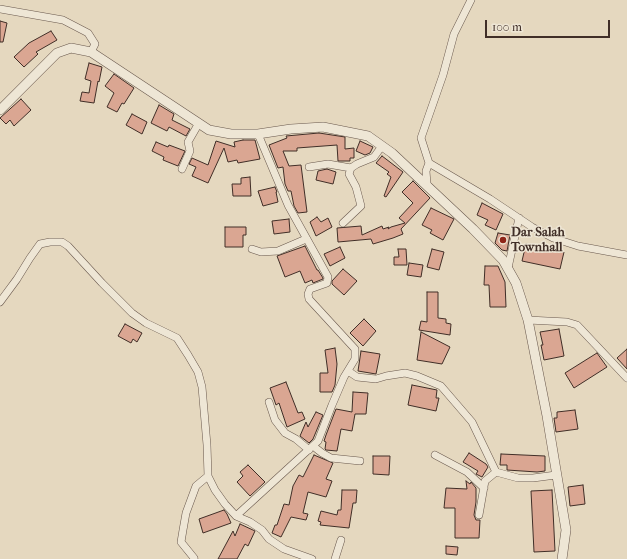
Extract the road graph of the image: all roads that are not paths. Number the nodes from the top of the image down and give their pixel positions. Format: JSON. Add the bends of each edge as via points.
{"nodes":[{"id":1,"x":471,"y":0,"type":"edge"},
{"id":2,"x":0,"y":9,"type":"edge"},
{"id":3,"x":91,"y":52,"type":"junction"},
{"id":4,"x":0,"y":110,"type":"edge"},
{"id":5,"x":199,"y":124,"type":"junction"},
{"id":6,"x":258,"y":134,"type":"junction"},
{"id":7,"x":382,"y":146,"type":"junction"},
{"id":8,"x":429,"y":163,"type":"junction"},
{"id":9,"x":309,"y":167,"type":"dead end"},
{"id":10,"x":351,"y":168,"type":"junction"},
{"id":11,"x":182,"y":169,"type":"dead end"},
{"id":12,"x":426,"y":184,"type":"junction"},
{"id":13,"x":519,"y":218,"type":"junction"},
{"id":14,"x":344,"y":223,"type":"dead end"},
{"id":15,"x":306,"y":239,"type":"junction"},
{"id":16,"x":252,"y":249,"type":"dead end"},
{"id":17,"x":627,"y":255,"type":"edge"},
{"id":18,"x":508,"y":268,"type":"junction"},
{"id":19,"x":0,"y":302,"type":"edge"},
{"id":20,"x":528,"y":320,"type":"junction"},
{"id":21,"x":348,"y":371,"type":"junction"},
{"id":22,"x":627,"y":378,"type":"edge"},
{"id":23,"x":269,"y":402,"type":"dead end"},
{"id":24,"x":311,"y":448,"type":"junction"},
{"id":25,"x":435,"y":455,"type":"dead end"},
{"id":26,"x":360,"y":461,"type":"dead end"},
{"id":27,"x":496,"y":472,"type":"junction"},
{"id":28,"x":556,"y":475,"type":"junction"},
{"id":29,"x":208,"y":476,"type":"junction"},
{"id":30,"x":484,"y":488,"type":"junction"},
{"id":31,"x":478,"y":515,"type":"dead end"},
{"id":32,"x":236,"y":516,"type":"junction"},
{"id":33,"x":341,"y":540,"type":"dead end"},
{"id":34,"x":194,"y":558,"type":"dead end"},
{"id":35,"x":312,"y":559,"type":"edge"},
{"id":36,"x":335,"y":559,"type":"edge"},
{"id":37,"x":562,"y":559,"type":"edge"}],
"edges":[{"from":1,"to":8,"type":"street","via":[[454,34],[421,138]]},
{"from":2,"to":3,"type":"street","via":[[63,20],[88,33],[95,44]]},
{"from":3,"to":4,"type":"street","via":[[70,48],[57,53]]},
{"from":3,"to":5,"type":"street"},
{"from":5,"to":6,"type":"street","via":[[208,130],[224,133]]},
{"from":5,"to":11,"type":"street","via":[[188,142],[190,151]]},
{"from":6,"to":7,"type":"street","via":[[323,127],[368,136]]},
{"from":6,"to":15,"type":"street","via":[[288,205]]},
{"from":7,"to":10,"type":"street","via":[[374,157]]},
{"from":7,"to":12,"type":"street"},
{"from":8,"to":12,"type":"street"},
{"from":8,"to":13,"type":"street"},
{"from":9,"to":10,"type":"street","via":[[328,164]]},
{"from":10,"to":14,"type":"street","via":[[349,174],[356,187],[360,206]]},
{"from":12,"to":18,"type":"street","via":[[503,260]]},
{"from":13,"to":17,"type":"street","via":[[553,238],[578,246]]},
{"from":13,"to":18,"type":"street"},
{"from":15,"to":16,"type":"street","via":[[278,251],[261,252]]},
{"from":15,"to":21,"type":"street","via":[[328,277],[327,283],[310,289],[309,299],[355,349],[355,360]]},
{"from":18,"to":20,"type":"street","via":[[516,283]]},
{"from":19,"to":29,"type":"street","via":[[40,244],[62,242],[68,246],[132,313],[177,338],[188,355],[198,372],[202,387]]},
{"from":20,"to":22,"type":"street","via":[[577,325]]},
{"from":20,"to":28,"type":"street"},
{"from":21,"to":24,"type":"street","via":[[318,441]]},
{"from":21,"to":27,"type":"street","via":[[357,377],[376,379],[405,373],[441,386],[472,422]]},
{"from":23,"to":24,"type":"street","via":[[275,420],[285,433]]},
{"from":24,"to":26,"type":"street","via":[[331,458]]},
{"from":24,"to":32,"type":"street"},
{"from":25,"to":30,"type":"street","via":[[467,472]]},
{"from":27,"to":28,"type":"street","via":[[518,478]]},
{"from":27,"to":30,"type":"street","via":[[485,480]]},
{"from":28,"to":37,"type":"street","via":[[566,530]]},
{"from":29,"to":32,"type":"street","via":[[215,490]]},
{"from":29,"to":34,"type":"street","via":[[196,486],[183,530],[181,542]]},
{"from":30,"to":31,"type":"street"},
{"from":32,"to":35,"type":"street","via":[[262,530],[269,539],[284,549]]},
{"from":33,"to":36,"type":"street"}]}
